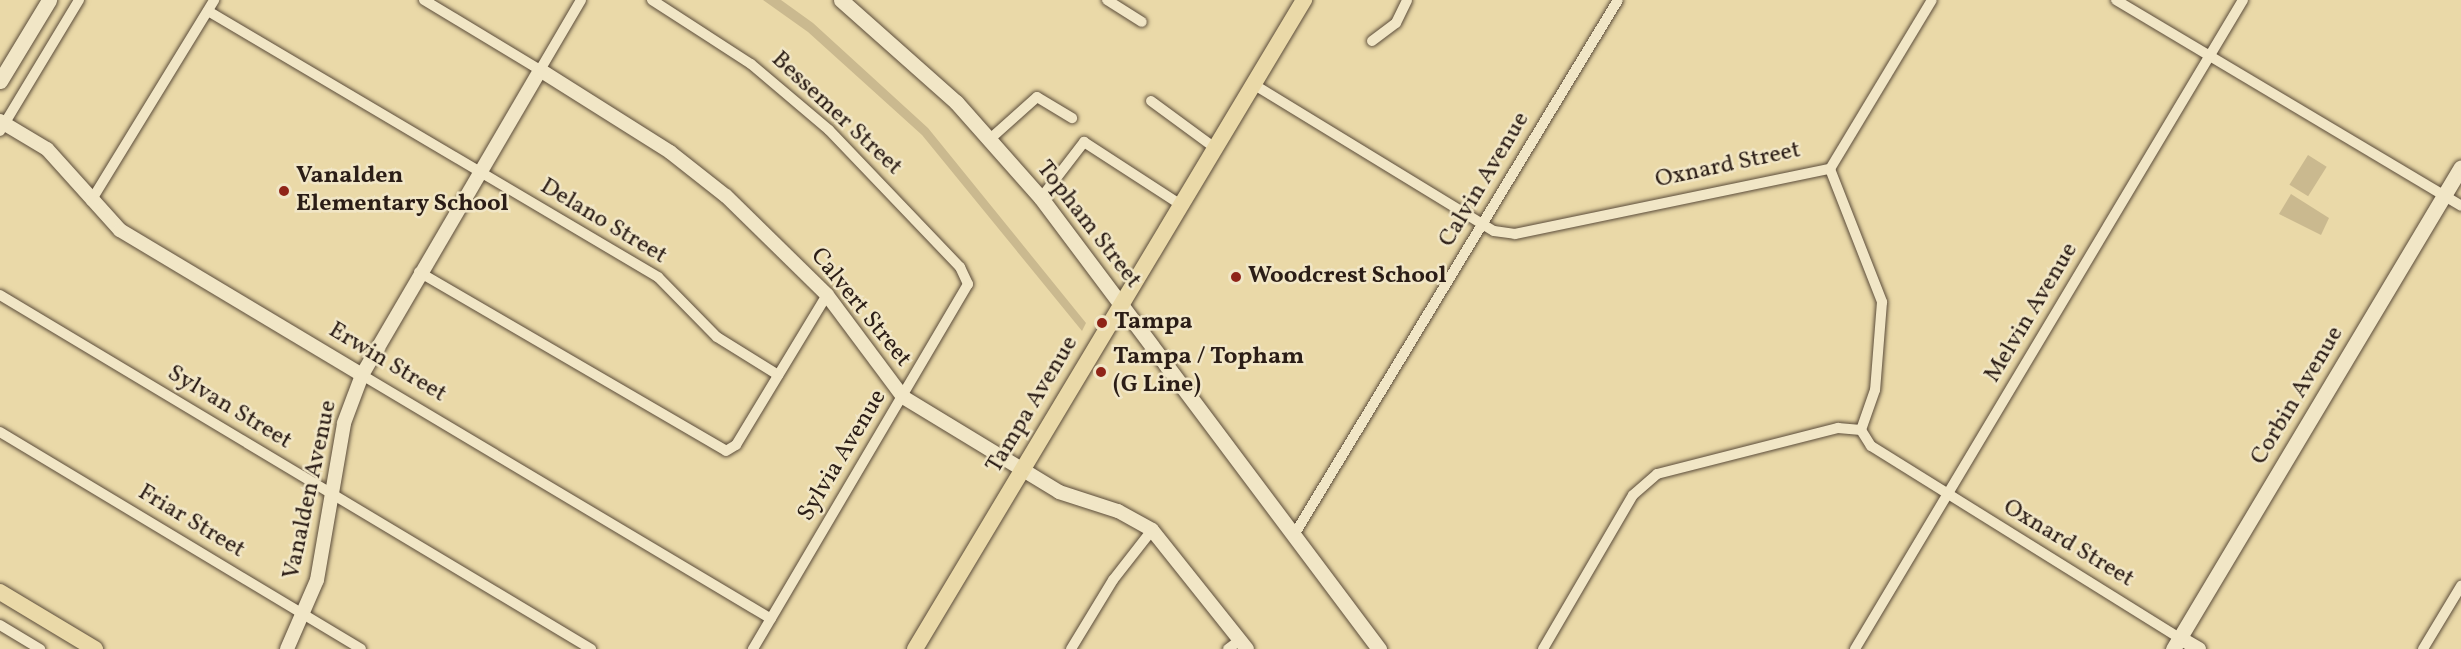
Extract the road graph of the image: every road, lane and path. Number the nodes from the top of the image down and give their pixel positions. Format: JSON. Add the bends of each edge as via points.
{"nodes":[{"id":1,"x":49,"y":0,"type":"edge"},
{"id":2,"x":79,"y":0,"type":"edge"},
{"id":3,"x":214,"y":0,"type":"edge"},
{"id":4,"x":424,"y":0,"type":"edge"},
{"id":5,"x":581,"y":0,"type":"edge"},
{"id":6,"x":652,"y":0,"type":"edge"},
{"id":7,"x":841,"y":0,"type":"edge"},
{"id":8,"x":1107,"y":0,"type":"edge"},
{"id":9,"x":1304,"y":0,"type":"edge"},
{"id":10,"x":1407,"y":0,"type":"edge"},
{"id":11,"x":1618,"y":0,"type":"edge"},
{"id":12,"x":1932,"y":0,"type":"edge"},
{"id":13,"x":2116,"y":0,"type":"edge"},
{"id":14,"x":2243,"y":0,"type":"edge"},
{"id":15,"x":207,"y":11,"type":"junction"},
{"id":16,"x":1142,"y":22,"type":"dead end"},
{"id":17,"x":1372,"y":41,"type":"dead end"},
{"id":18,"x":2211,"y":58,"type":"junction"},
{"id":19,"x":540,"y":70,"type":"junction"},
{"id":20,"x":0,"y":81,"type":"edge"},
{"id":21,"x":1253,"y":84,"type":"junction"},
{"id":22,"x":1151,"y":101,"type":"dead end"},
{"id":23,"x":1072,"y":118,"type":"dead end"},
{"id":24,"x":2,"y":125,"type":"edge"},
{"id":25,"x":990,"y":139,"type":"junction"},
{"id":26,"x":1215,"y":148,"type":"junction"},
{"id":27,"x":2461,"y":167,"type":"edge"},
{"id":28,"x":1830,"y":170,"type":"junction"},
{"id":29,"x":480,"y":173,"type":"junction"},
{"id":30,"x":2443,"y":197,"type":"junction"},
{"id":31,"x":1041,"y":198,"type":"junction"},
{"id":32,"x":91,"y":201,"type":"junction"},
{"id":33,"x":1181,"y":205,"type":"junction"},
{"id":34,"x":2461,"y":206,"type":"edge"},
{"id":35,"x":1484,"y":224,"type":"junction"},
{"id":36,"x":420,"y":272,"type":"junction"},
{"id":37,"x":968,"y":284,"type":"joint"},
{"id":38,"x":0,"y":295,"type":"edge"},
{"id":39,"x":827,"y":295,"type":"junction"},
{"id":40,"x":1121,"y":304,"type":"junction"},
{"id":41,"x":362,"y":375,"type":"junction"},
{"id":42,"x":778,"y":375,"type":"junction"},
{"id":43,"x":903,"y":397,"type":"junction"},
{"id":44,"x":1861,"y":430,"type":"junction"},
{"id":45,"x":0,"y":432,"type":"edge"},
{"id":46,"x":1022,"y":469,"type":"junction"},
{"id":47,"x":333,"y":494,"type":"junction"},
{"id":48,"x":1947,"y":496,"type":"junction"},
{"id":49,"x":1152,"y":530,"type":"junction"},
{"id":50,"x":1294,"y":535,"type":"junction"},
{"id":51,"x":2461,"y":586,"type":"edge"},
{"id":52,"x":0,"y":592,"type":"edge"},
{"id":53,"x":303,"y":614,"type":"junction"},
{"id":54,"x":771,"y":619,"type":"junction"},
{"id":55,"x":0,"y":625,"type":"edge"},
{"id":56,"x":1243,"y":644,"type":"edge"},
{"id":57,"x":2177,"y":644,"type":"edge"},
{"id":58,"x":35,"y":648,"type":"edge"},
{"id":59,"x":95,"y":649,"type":"edge"},
{"id":60,"x":287,"y":649,"type":"edge"},
{"id":61,"x":361,"y":649,"type":"edge"},
{"id":62,"x":591,"y":649,"type":"edge"},
{"id":63,"x":753,"y":649,"type":"edge"},
{"id":64,"x":915,"y":649,"type":"edge"},
{"id":65,"x":1071,"y":649,"type":"edge"},
{"id":66,"x":1228,"y":649,"type":"edge"},
{"id":67,"x":1379,"y":649,"type":"edge"},
{"id":68,"x":1543,"y":649,"type":"edge"},
{"id":69,"x":1856,"y":649,"type":"edge"},
{"id":70,"x":2199,"y":649,"type":"edge"},
{"id":71,"x":2423,"y":649,"type":"edge"}],
"edges":[{"from":1,"to":20,"type":"main road"},
{"from":2,"to":24,"type":"street"},
{"from":3,"to":15,"type":"street"},
{"from":4,"to":19,"type":"street","name":"Calvert Street"},
{"from":5,"to":19,"type":"street","name":"Vanalden Avenue"},
{"from":6,"to":37,"type":"street","name":"Bessemer Street","via":[[751,64],[829,130],[960,267]]},
{"from":7,"to":25,"type":"main road","name":"Topham Street","via":[[920,66]]},
{"from":8,"to":16,"type":"street"},
{"from":9,"to":21,"type":"main road","name":"Tampa Avenue"},
{"from":10,"to":17,"type":"street","via":[[1396,23]]},
{"from":11,"to":35,"type":"street","name":"Calvin Avenue"},
{"from":12,"to":28,"type":"street"},
{"from":13,"to":18,"type":"street"},
{"from":14,"to":18,"type":"street","name":"Melvin Avenue"},
{"from":15,"to":29,"type":"street","name":"Delano Street"},
{"from":15,"to":32,"type":"street"},
{"from":18,"to":30,"type":"street"},
{"from":18,"to":48,"type":"street","name":"Melvin Avenue"},
{"from":19,"to":29,"type":"street","name":"Vanalden Avenue"},
{"from":19,"to":39,"type":"street","name":"Calvert Street","via":[[670,152],[726,196]]},
{"from":21,"to":26,"type":"main road","name":"Tampa Avenue"},
{"from":21,"to":35,"type":"street","name":"Oxnard Street"},
{"from":22,"to":26,"type":"street"},
{"from":23,"to":25,"type":"street","via":[[1036,98]]},
{"from":24,"to":32,"type":"street","name":"Erwin Street","via":[[47,149]]},
{"from":25,"to":31,"type":"main road","name":"Topham Street"},
{"from":26,"to":33,"type":"main road","name":"Tampa Avenue"},
{"from":27,"to":30,"type":"main road","name":"Corbin Avenue"},
{"from":28,"to":35,"type":"street","name":"Oxnard Street","via":[[1515,234]]},
{"from":28,"to":44,"type":"street","name":"Oxnard Street","via":[[1882,302],[1875,390]]},
{"from":29,"to":36,"type":"street","name":"Vanalden Avenue"},
{"from":29,"to":42,"type":"street","name":"Delano Street","via":[[658,277],[717,337]]},
{"from":30,"to":34,"type":"street"},
{"from":30,"to":57,"type":"main road","name":"Corbin Avenue"},
{"from":31,"to":33,"type":"street","via":[[1084,142]]},
{"from":31,"to":40,"type":"main road","name":"Topham Street"},
{"from":32,"to":41,"type":"street","name":"Erwin Street","via":[[120,230]]},
{"from":33,"to":40,"type":"main road","name":"Tampa Avenue"},
{"from":35,"to":50,"type":"street","name":"Calvin Avenue"},
{"from":36,"to":41,"type":"street","name":"Vanalden Avenue"},
{"from":36,"to":42,"type":"street","via":[[726,451],[736,445]]},
{"from":37,"to":43,"type":"street","name":"Sylvia Avenue"},
{"from":38,"to":47,"type":"street","name":"Sylvan Street"},
{"from":39,"to":42,"type":"street"},
{"from":39,"to":43,"type":"street","name":"Calvert Street"},
{"from":40,"to":46,"type":"main road","name":"Tampa Avenue"},
{"from":40,"to":50,"type":"main road","name":"Topham Street"},
{"from":41,"to":47,"type":"street","name":"Vanalden Avenue","via":[[344,423]]},
{"from":41,"to":54,"type":"street","name":"Erwin Street"},
{"from":43,"to":46,"type":"street","name":"Calvert Street"},
{"from":43,"to":54,"type":"street","name":"Sylvia Avenue"},
{"from":44,"to":48,"type":"street","name":"Oxnard Street","via":[[1878,453]]},
{"from":44,"to":68,"type":"street","via":[[1838,428],[1657,474],[1633,495]]},
{"from":45,"to":53,"type":"street","name":"Friar Street"},
{"from":46,"to":49,"type":"street","name":"Calvert Street","via":[[1066,496],[1118,511]]},
{"from":46,"to":64,"type":"main road","name":"Tampa Avenue"},
{"from":47,"to":53,"type":"street","name":"Vanalden Avenue","via":[[316,580]]},
{"from":47,"to":62,"type":"street","name":"Sylvan Street"},
{"from":48,"to":57,"type":"street","name":"Oxnard Street"},
{"from":48,"to":69,"type":"street","name":"Melvin Avenue"},
{"from":49,"to":56,"type":"street","name":"Calvert Street"},
{"from":49,"to":65,"type":"street","via":[[1113,580]]},
{"from":50,"to":67,"type":"main road","name":"Topham Street"},
{"from":51,"to":71,"type":"street"},
{"from":52,"to":59,"type":"main road"},
{"from":53,"to":60,"type":"street","name":"Vanalden Avenue"},
{"from":53,"to":61,"type":"street","name":"Friar Street"},
{"from":54,"to":63,"type":"street","name":"Sylvia Avenue"},
{"from":55,"to":58,"type":"street"},
{"from":56,"to":66,"type":"street"},
{"from":57,"to":70,"type":"street","name":"Oxnard Street"}]}
